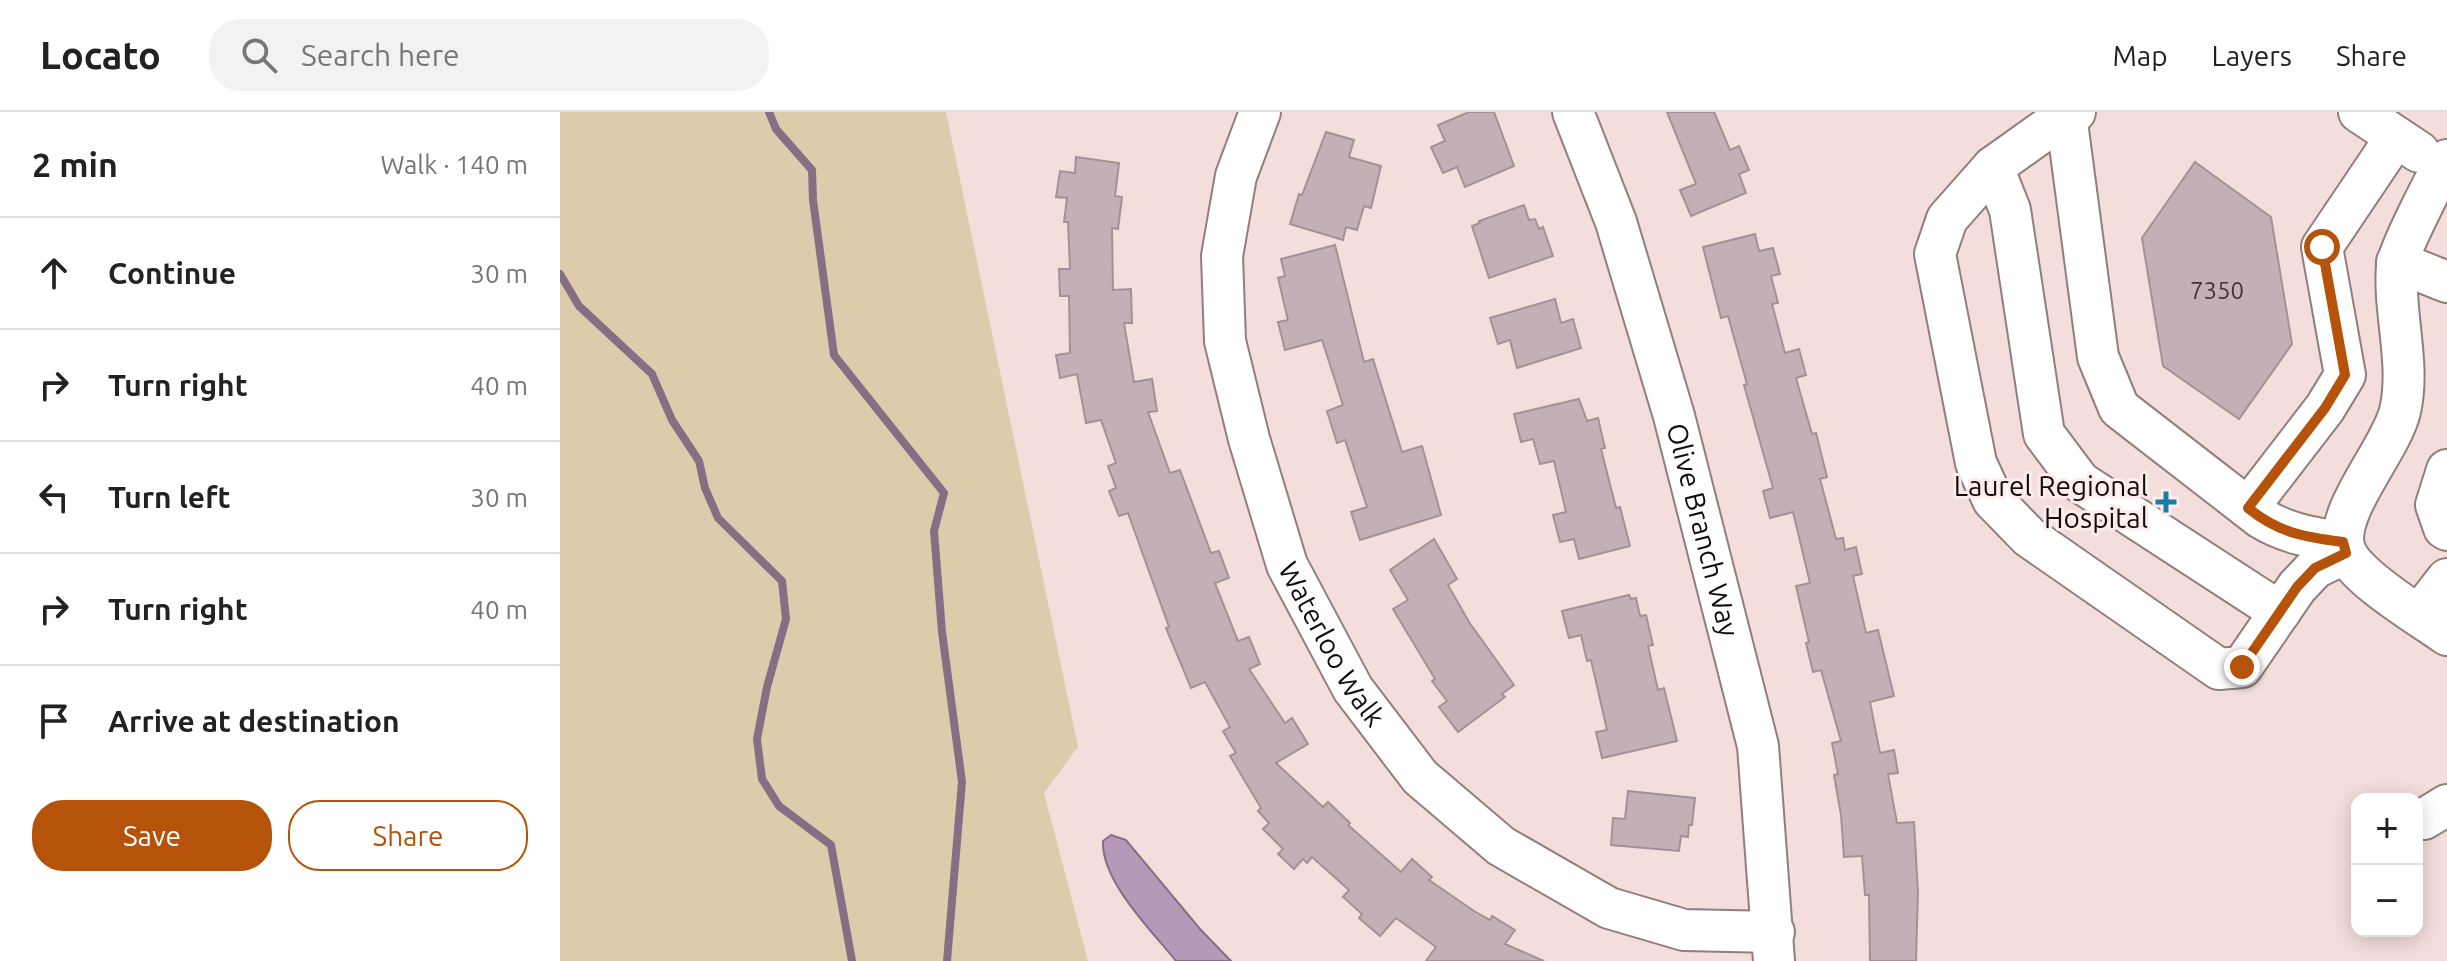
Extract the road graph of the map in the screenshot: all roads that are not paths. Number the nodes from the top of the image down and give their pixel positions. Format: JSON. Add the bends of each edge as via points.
{"nodes":[{"id":1,"x":1260,"y":112,"type":"edge"},
{"id":2,"x":1573,"y":112,"type":"edge"},
{"id":3,"x":2359,"y":112,"type":"edge"},
{"id":4,"x":2071,"y":113,"type":"edge"},
{"id":5,"x":2396,"y":137,"type":"junction"},
{"id":6,"x":2444,"y":164,"type":"edge"},
{"id":7,"x":1993,"y":167,"type":"junction"},
{"id":8,"x":2397,"y":262,"type":"junction"},
{"id":9,"x":2447,"y":282,"type":"edge"},
{"id":10,"x":2447,"y":470,"type":"edge"},
{"id":11,"x":2248,"y":508,"type":"junction"},
{"id":12,"x":2447,"y":530,"type":"edge"},
{"id":13,"x":2344,"y":548,"type":"junction"},
{"id":14,"x":2447,"y":579,"type":"edge"},
{"id":15,"x":2280,"y":612,"type":"junction"},
{"id":16,"x":2433,"y":625,"type":"edge"},
{"id":17,"x":1774,"y":946,"type":"edge"}],
"edges":[{"from":1,"to":17,"type":"street","name":"Waterloo Walk","via":[[1236,176],[1222,256],[1225,341],[1287,565],[1353,689],[1420,777],[1501,846],[1609,908],[1684,930]]},
{"from":2,"to":17,"type":"street","name":"Olive Branch Way","via":[[1616,222],[1674,416],[1758,746]]},
{"from":3,"to":5,"type":"street"},
{"from":4,"to":7,"type":"street"},
{"from":4,"to":11,"type":"street","via":[[2098,357],[2119,408]]},
{"from":5,"to":6,"type":"street"},
{"from":5,"to":11,"type":"street","via":[[2322,247],[2345,375]]},
{"from":6,"to":8,"type":"street"},
{"from":7,"to":15,"type":"street","via":[[2010,210],[2044,434],[2080,482]]},
{"from":7,"to":15,"type":"street","via":[[1947,219],[1935,254],[1976,463],[1993,500],[2029,537],[2219,669],[2242,667]]},
{"from":8,"to":9,"type":"street"},
{"from":8,"to":13,"type":"street","via":[[2400,412],[2343,525]]},
{"from":10,"to":12,"type":"street","via":[[2436,505]]},
{"from":11,"to":13,"type":"street","via":[[2280,529]]},
{"from":13,"to":15,"type":"street","via":[[2315,568]]},
{"from":13,"to":16,"type":"street","via":[[2363,575]]},
{"from":14,"to":16,"type":"street"}]}
